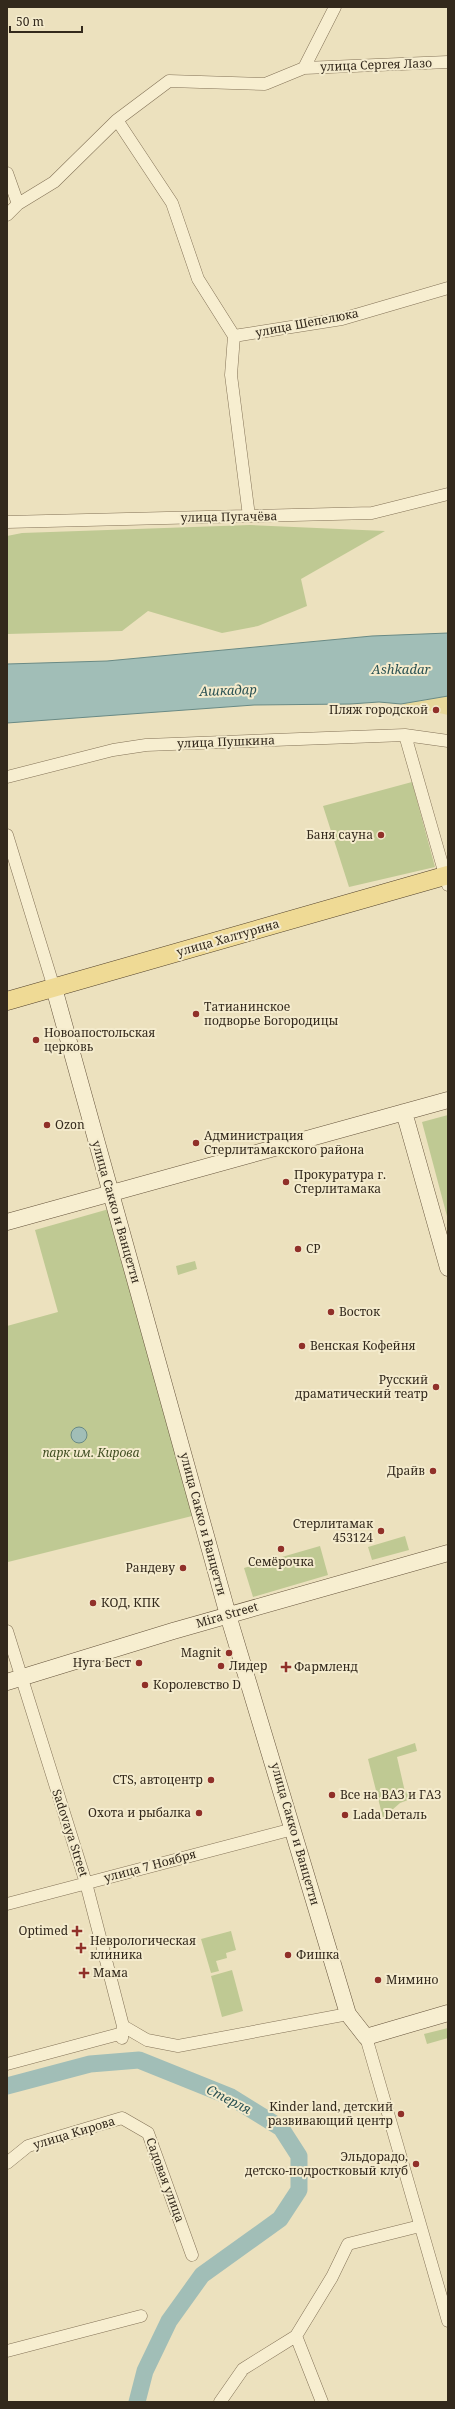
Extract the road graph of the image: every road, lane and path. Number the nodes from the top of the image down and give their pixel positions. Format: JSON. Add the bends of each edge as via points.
{"nodes":[{"id":1,"x":335,"y":7,"type":"edge"},
{"id":2,"x":448,"y":62,"type":"edge"},
{"id":3,"x":304,"y":68,"type":"junction"},
{"id":4,"x":117,"y":120,"type":"junction"},
{"id":5,"x":7,"y":173,"type":"edge"},
{"id":6,"x":18,"y":204,"type":"junction"},
{"id":7,"x":7,"y":215,"type":"edge"},
{"id":8,"x":448,"y":288,"type":"edge"},
{"id":9,"x":234,"y":336,"type":"junction"},
{"id":10,"x":448,"y":494,"type":"edge"},
{"id":11,"x":249,"y":516,"type":"junction"},
{"id":12,"x":7,"y":522,"type":"edge"},
{"id":13,"x":405,"y":735,"type":"junction"},
{"id":14,"x":448,"y":741,"type":"edge"},
{"id":15,"x":7,"y":777,"type":"edge"},
{"id":16,"x":7,"y":835,"type":"edge"},
{"id":17,"x":447,"y":879,"type":"edge"},
{"id":18,"x":54,"y":988,"type":"junction"},
{"id":19,"x":7,"y":1000,"type":"edge"},
{"id":20,"x":448,"y":1100,"type":"edge"},
{"id":21,"x":404,"y":1112,"type":"junction"},
{"id":22,"x":110,"y":1194,"type":"junction"},
{"id":23,"x":7,"y":1222,"type":"edge"},
{"id":24,"x":448,"y":1268,"type":"edge"},
{"id":25,"x":448,"y":1554,"type":"edge"},
{"id":26,"x":228,"y":1615,"type":"junction"},
{"id":27,"x":7,"y":1631,"type":"edge"},
{"id":28,"x":14,"y":1680,"type":"edge"},
{"id":29,"x":293,"y":1829,"type":"junction"},
{"id":30,"x":86,"y":1883,"type":"junction"},
{"id":31,"x":7,"y":1904,"type":"edge"},
{"id":32,"x":348,"y":2014,"type":"junction"},
{"id":33,"x":448,"y":2014,"type":"edge"},
{"id":34,"x":122,"y":2032,"type":"junction"},
{"id":35,"x":366,"y":2037,"type":"junction"},
{"id":36,"x":7,"y":2064,"type":"edge"},
{"id":37,"x":122,"y":2118,"type":"joint"},
{"id":38,"x":7,"y":2163,"type":"edge"},
{"id":39,"x":420,"y":2226,"type":"junction"},
{"id":40,"x":192,"y":2255,"type":"dead end"},
{"id":41,"x":140,"y":2316,"type":"dead end"},
{"id":42,"x":448,"y":2321,"type":"edge"},
{"id":43,"x":296,"y":2336,"type":"junction"},
{"id":44,"x":7,"y":2351,"type":"edge"},
{"id":45,"x":220,"y":2402,"type":"edge"},
{"id":46,"x":322,"y":2402,"type":"edge"}],
"edges":[{"from":1,"to":3,"type":"street","name":"улица Сергея Лазо"},
{"from":2,"to":3,"type":"street","name":"улица Сергея Лазо"},
{"from":3,"to":4,"type":"street","name":"улица Сергея Лазо","via":[[265,84],[169,81]]},
{"from":4,"to":6,"type":"street","name":"улица Сергея Лазо","via":[[54,182]]},
{"from":4,"to":9,"type":"street","via":[[172,203],[198,279]]},
{"from":5,"to":6,"type":"street"},
{"from":6,"to":7,"type":"street","name":"улица Сергея Лазо"},
{"from":8,"to":9,"type":"street","name":"улица Шепелюка","via":[[342,319]]},
{"from":9,"to":11,"type":"street","via":[[231,375]]},
{"from":10,"to":11,"type":"street","name":"улица Пугачёва","via":[[372,513]]},
{"from":11,"to":12,"type":"street","name":"улица Пугачёва"},
{"from":13,"to":14,"type":"street","name":"улица Пушкина"},
{"from":13,"to":15,"type":"street","name":"улица Пушкина","via":[[146,745],[113,750]]},
{"from":13,"to":17,"type":"street"},
{"from":16,"to":18,"type":"street","name":"улица Сакко и Ванцетти"},
{"from":17,"to":18,"type":"main road","name":"улица Халтурина"},
{"from":18,"to":19,"type":"main road","name":"улица Халтурина"},
{"from":18,"to":22,"type":"street","name":"улица Сакко и Ванцетти"},
{"from":20,"to":21,"type":"street"},
{"from":21,"to":22,"type":"street"},
{"from":21,"to":24,"type":"street"},
{"from":22,"to":23,"type":"street"},
{"from":22,"to":26,"type":"street","name":"улица Сакко и Ванцетти"},
{"from":25,"to":26,"type":"street","name":"Mira Street"},
{"from":26,"to":28,"type":"street","name":"Mira Street"},
{"from":26,"to":29,"type":"street","name":"улица Сакко и Ванцетти"},
{"from":27,"to":28,"type":"street","name":"Sadovaya Street"},
{"from":28,"to":30,"type":"street","name":"Sadovaya Street"},
{"from":29,"to":30,"type":"street","name":"улица 7 Ноября"},
{"from":29,"to":32,"type":"street","name":"улица Сакко и Ванцетти"},
{"from":30,"to":31,"type":"street","name":"улица 7 Ноября"},
{"from":30,"to":34,"type":"street","name":"Sadovaya Street"},
{"from":32,"to":34,"type":"street","via":[[178,2046]]},
{"from":32,"to":35,"type":"street","name":"улица Сакко и Ванцетти"},
{"from":33,"to":35,"type":"street"},
{"from":34,"to":36,"type":"street"},
{"from":35,"to":39,"type":"street","name":"улица Сакко и Ванцетти"},
{"from":37,"to":38,"type":"street","name":"улица Кирова","via":[[28,2146]]},
{"from":37,"to":40,"type":"street","name":"Садовая улица","via":[[148,2133]]},
{"from":39,"to":42,"type":"street","name":"улица Сакко и Ванцетти"},
{"from":39,"to":43,"type":"street","via":[[348,2244],[332,2277]]},
{"from":41,"to":44,"type":"street"},
{"from":43,"to":45,"type":"street","via":[[243,2368]]},
{"from":43,"to":46,"type":"street"}]}
